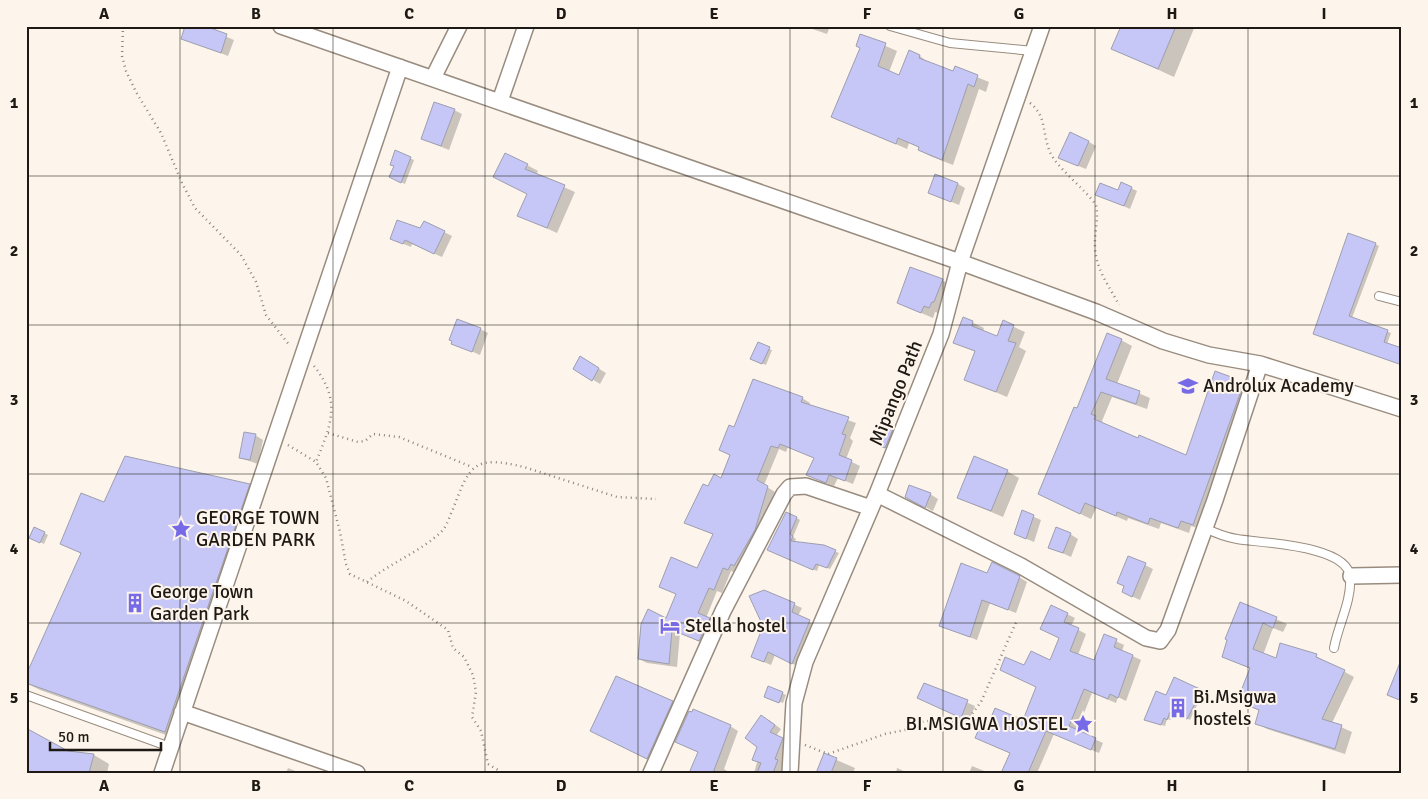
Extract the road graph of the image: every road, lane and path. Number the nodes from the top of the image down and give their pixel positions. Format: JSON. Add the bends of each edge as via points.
{"nodes":[{"id":1,"x":123,"y":26,"type":"edge"},
{"id":2,"x":281,"y":26,"type":"edge"},
{"id":3,"x":459,"y":26,"type":"edge"},
{"id":4,"x":526,"y":26,"type":"edge"},
{"id":5,"x":890,"y":26,"type":"edge"},
{"id":6,"x":1042,"y":26,"type":"edge"},
{"id":7,"x":301,"y":30,"type":"edge"},
{"id":8,"x":1033,"y":51,"type":"junction"},
{"id":9,"x":400,"y":67,"type":"junction"},
{"id":10,"x":433,"y":78,"type":"junction"},
{"id":11,"x":1017,"y":97,"type":"junction"},
{"id":12,"x":500,"y":101,"type":"junction"},
{"id":13,"x":960,"y":262,"type":"junction"},
{"id":14,"x":1379,"y":296,"type":"dead end"},
{"id":15,"x":1402,"y":302,"type":"edge"},
{"id":16,"x":1123,"y":324,"type":"junction"},
{"id":17,"x":302,"y":359,"type":"junction"},
{"id":18,"x":1260,"y":364,"type":"junction"},
{"id":19,"x":1402,"y":409,"type":"edge"},
{"id":20,"x":328,"y":433,"type":"junction"},
{"id":21,"x":275,"y":438,"type":"junction"},
{"id":22,"x":316,"y":462,"type":"junction"},
{"id":23,"x":472,"y":467,"type":"junction"},
{"id":24,"x":656,"y":499,"type":"dead end"},
{"id":25,"x":874,"y":501,"type":"junction"},
{"id":26,"x":1205,"y":528,"type":"junction"},
{"id":27,"x":1402,"y":575,"type":"edge"},
{"id":28,"x":1351,"y":576,"type":"junction"},
{"id":29,"x":367,"y":582,"type":"junction"},
{"id":30,"x":1017,"y":620,"type":"dead end"},
{"id":31,"x":1334,"y":648,"type":"dead end"},
{"id":32,"x":26,"y":695,"type":"edge"},
{"id":33,"x":182,"y":712,"type":"junction"},
{"id":34,"x":792,"y":740,"type":"junction"},
{"id":35,"x":170,"y":747,"type":"junction"},
{"id":36,"x":162,"y":773,"type":"edge"},
{"id":37,"x":356,"y":773,"type":"edge"},
{"id":38,"x":503,"y":773,"type":"edge"},
{"id":39,"x":651,"y":773,"type":"edge"},
{"id":40,"x":790,"y":773,"type":"edge"}],
"edges":[{"from":1,"to":17,"type":"path","via":[[122,56],[126,71],[161,133],[195,208],[240,255],[256,282],[266,315]]},
{"from":2,"to":7,"type":"street"},
{"from":3,"to":10,"type":"street"},
{"from":4,"to":12,"type":"street"},
{"from":5,"to":8,"type":"lane","via":[[950,43]]},
{"from":6,"to":8,"type":"street","name":"Mipango Path"},
{"from":7,"to":9,"type":"street"},
{"from":8,"to":11,"type":"street","name":"Mipango Path"},
{"from":9,"to":10,"type":"street"},
{"from":9,"to":17,"type":"street"},
{"from":10,"to":12,"type":"street"},
{"from":11,"to":13,"type":"street","name":"Mipango Path"},
{"from":11,"to":16,"type":"path","via":[[1040,112],[1050,153],[1096,205],[1094,248],[1097,263],[1121,308]]},
{"from":12,"to":13,"type":"street"},
{"from":13,"to":16,"type":"street"},
{"from":13,"to":25,"type":"street","name":"Mipango Path","via":[[941,334]]},
{"from":14,"to":15,"type":"lane"},
{"from":16,"to":18,"type":"street","via":[[1209,356]]},
{"from":17,"to":20,"type":"path","via":[[326,382],[332,415]]},
{"from":17,"to":21,"type":"street"},
{"from":18,"to":19,"type":"street"},
{"from":18,"to":26,"type":"street"},
{"from":20,"to":22,"type":"path"},
{"from":20,"to":23,"type":"path","via":[[358,442],[373,434],[399,437]]},
{"from":21,"to":22,"type":"path"},
{"from":21,"to":33,"type":"street"},
{"from":22,"to":29,"type":"path","via":[[326,478],[347,570]]},
{"from":23,"to":24,"type":"path","via":[[485,462],[512,464],[617,497]]},
{"from":23,"to":29,"type":"path","via":[[442,532]]},
{"from":25,"to":26,"type":"street","via":[[1021,566],[1154,641],[1160,640],[1168,630]]},
{"from":25,"to":34,"type":"street","name":"Mipango Path","via":[[804,662],[794,703]]},
{"from":25,"to":39,"type":"street","via":[[806,486],[790,487],[784,494],[723,611]]},
{"from":26,"to":28,"type":"lane","via":[[1238,539],[1315,551],[1346,566]]},
{"from":27,"to":28,"type":"street"},
{"from":28,"to":31,"type":"lane"},
{"from":29,"to":38,"type":"path","via":[[406,601],[449,632],[453,648],[464,657],[473,675],[476,692],[472,717],[481,731],[488,764]]},
{"from":30,"to":34,"type":"path","via":[[981,702],[966,722],[944,719],[921,722],[910,729],[885,734],[828,754]]},
{"from":32,"to":35,"type":"lane"},
{"from":33,"to":35,"type":"street"},
{"from":33,"to":37,"type":"street"},
{"from":34,"to":40,"type":"street","name":"Mipango Path"},
{"from":35,"to":36,"type":"street"}]}
